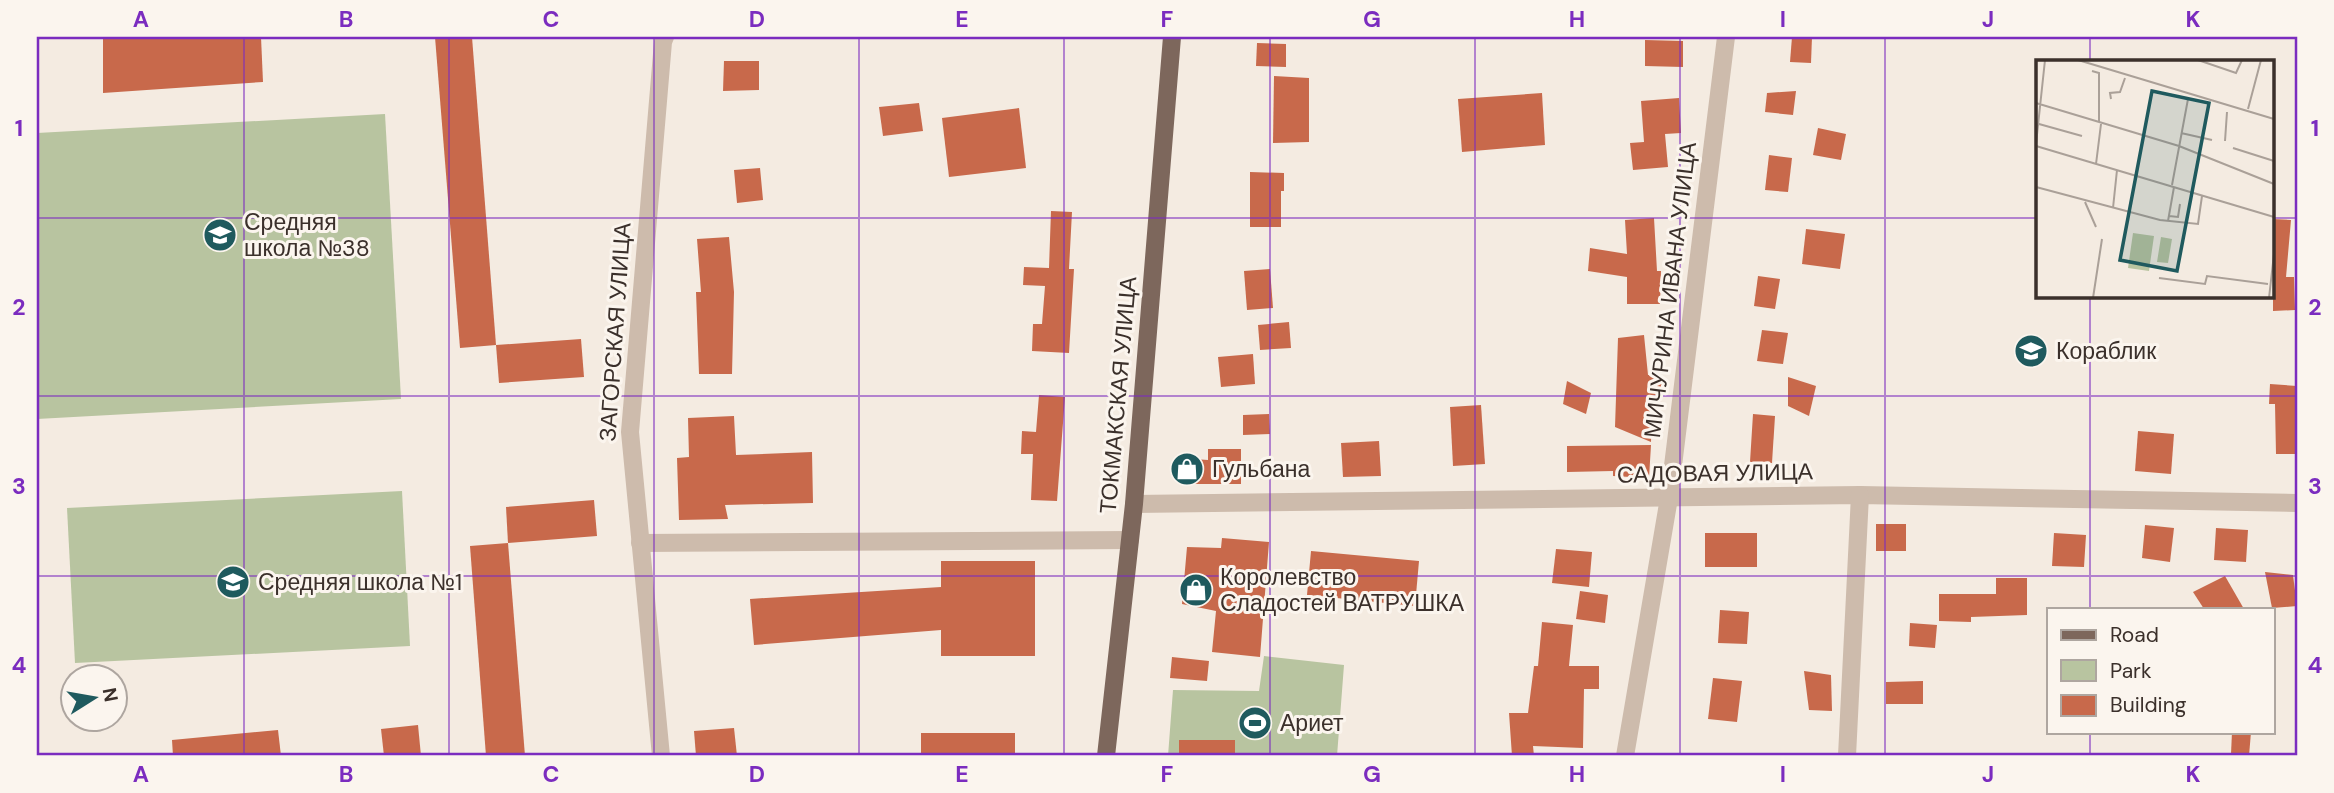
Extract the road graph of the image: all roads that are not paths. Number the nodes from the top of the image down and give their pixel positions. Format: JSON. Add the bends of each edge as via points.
{"nodes":[{"id":1,"x":665,"y":37,"type":"edge"},
{"id":2,"x":1172,"y":37,"type":"edge"},
{"id":3,"x":1726,"y":37,"type":"edge"},
{"id":4,"x":1860,"y":495,"type":"junction"},
{"id":5,"x":1669,"y":498,"type":"junction"},
{"id":6,"x":2297,"y":503,"type":"edge"},
{"id":7,"x":1134,"y":504,"type":"junction"},
{"id":8,"x":1130,"y":540,"type":"junction"},
{"id":9,"x":640,"y":542,"type":"junction"},
{"id":10,"x":661,"y":756,"type":"edge"},
{"id":11,"x":1106,"y":756,"type":"edge"},
{"id":12,"x":1625,"y":756,"type":"edge"},
{"id":13,"x":1847,"y":756,"type":"edge"}],
"edges":[{"from":1,"to":9,"type":"street","name":"ЗАГОРСКАЯ УЛИЦА","via":[[629,432]]},
{"from":2,"to":7,"type":"main road","name":"ТОКМАКСКАЯ УЛИЦА"},
{"from":3,"to":5,"type":"street","name":"МИЧУРИНА ИВАНА УЛИЦА"},
{"from":4,"to":5,"type":"street","name":"САДОВАЯ УЛИЦА"},
{"from":4,"to":6,"type":"street","name":"САДОВАЯ УЛИЦА"},
{"from":4,"to":13,"type":"street"},
{"from":5,"to":7,"type":"street","name":"САДОВАЯ УЛИЦА"},
{"from":5,"to":12,"type":"street","name":"МИЧУРИНА ИВАНА УЛИЦА"},
{"from":7,"to":8,"type":"main road","name":"ТОКМАКСКАЯ УЛИЦА"},
{"from":8,"to":9,"type":"street"},
{"from":8,"to":11,"type":"main road","name":"ТОКМАКСКАЯ УЛИЦА"},
{"from":9,"to":10,"type":"street","name":"ЗАГОРСКАЯ УЛИЦА"}]}
